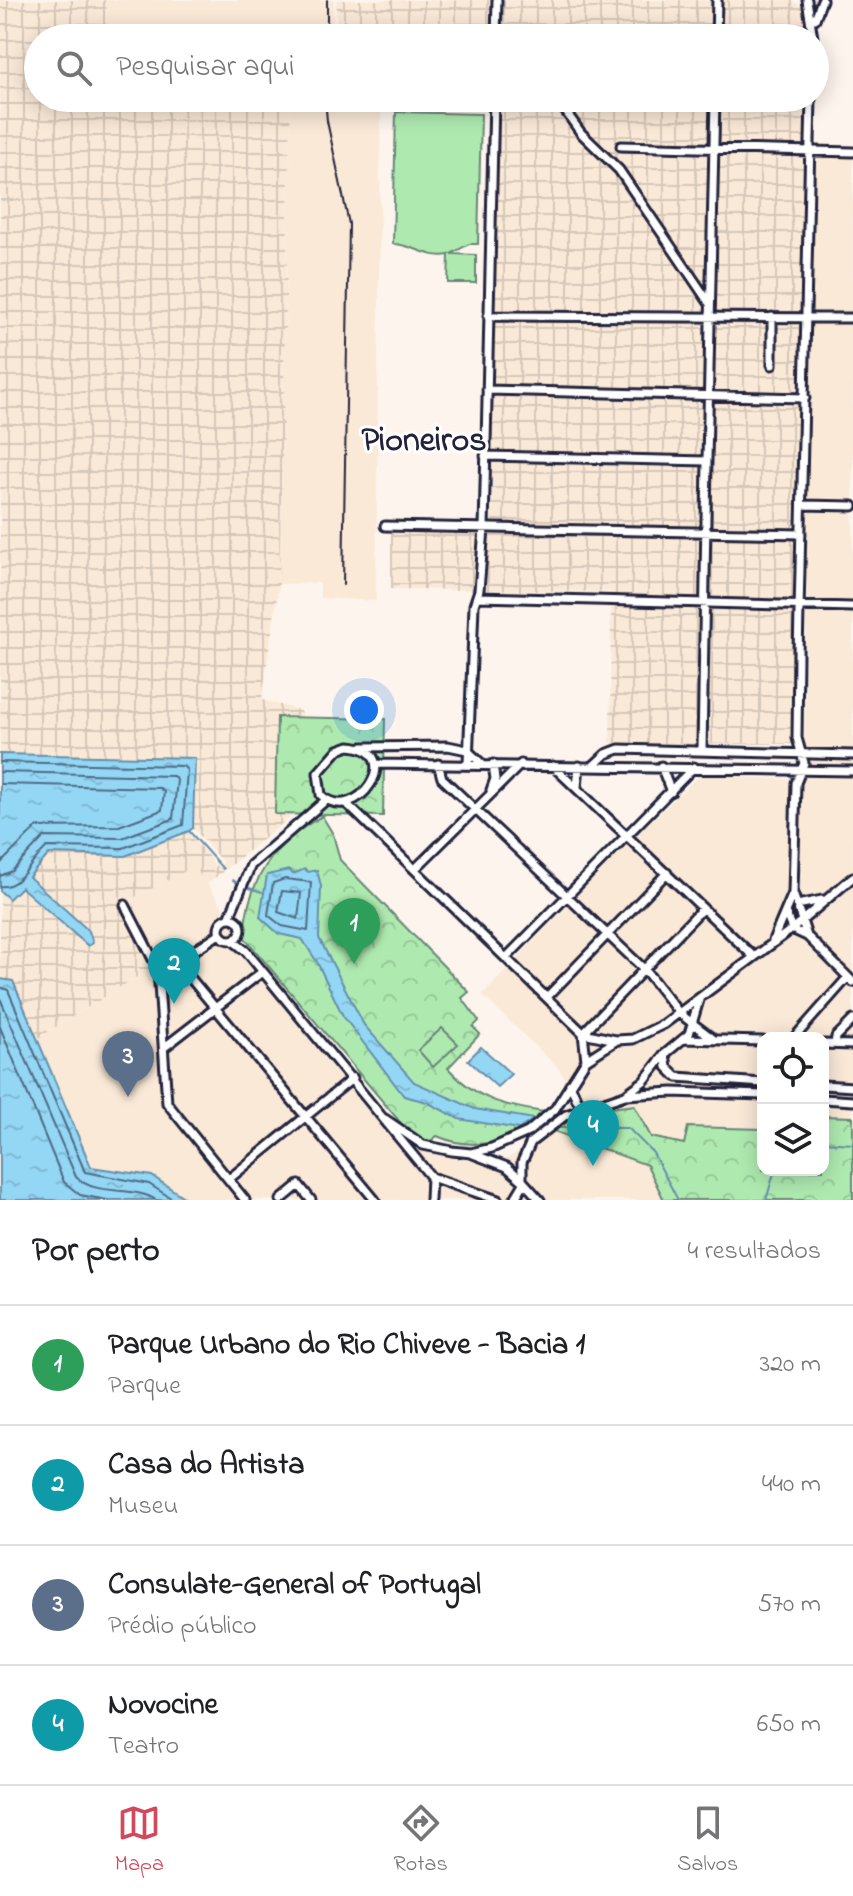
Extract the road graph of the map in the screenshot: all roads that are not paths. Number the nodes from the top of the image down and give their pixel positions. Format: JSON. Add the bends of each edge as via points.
{"nodes":[{"id":1,"x":497,"y":0,"type":"edge"},
{"id":2,"x":717,"y":0,"type":"edge"},
{"id":3,"x":807,"y":0,"type":"edge"},
{"id":4,"x":822,"y":0,"type":"edge"},
{"id":5,"x":496,"y":24,"type":"edge"},
{"id":6,"x":716,"y":24,"type":"edge"},
{"id":7,"x":812,"y":24,"type":"edge"},
{"id":8,"x":816,"y":24,"type":"edge"},
{"id":9,"x":494,"y":112,"type":"edge"},
{"id":10,"x":566,"y":112,"type":"edge"},
{"id":11,"x":715,"y":112,"type":"edge"},
{"id":12,"x":810,"y":112,"type":"edge"},
{"id":13,"x":621,"y":146,"type":"dead end"},
{"id":14,"x":714,"y":150,"type":"junction"},
{"id":15,"x":809,"y":152,"type":"junction"},
{"id":16,"x":853,"y":152,"type":"edge"},
{"id":17,"x":711,"y":306,"type":"junction"},
{"id":18,"x":488,"y":316,"type":"junction"},
{"id":19,"x":711,"y":317,"type":"junction"},
{"id":20,"x":772,"y":317,"type":"junction"},
{"id":21,"x":806,"y":318,"type":"junction"},
{"id":22,"x":853,"y":318,"type":"edge"},
{"id":23,"x":772,"y":365,"type":"dead end"},
{"id":24,"x":487,"y":390,"type":"junction"},
{"id":25,"x":709,"y":396,"type":"junction"},
{"id":26,"x":805,"y":398,"type":"junction"},
{"id":27,"x":485,"y":456,"type":"junction"},
{"id":28,"x":707,"y":461,"type":"junction"},
{"id":29,"x":802,"y":505,"type":"junction"},
{"id":30,"x":853,"y":506,"type":"edge"},
{"id":31,"x":385,"y":526,"type":"dead end"},
{"id":32,"x":484,"y":529,"type":"junction"},
{"id":33,"x":706,"y":531,"type":"junction"},
{"id":34,"x":801,"y":534,"type":"junction"},
{"id":35,"x":477,"y":597,"type":"junction"},
{"id":36,"x":704,"y":603,"type":"junction"},
{"id":37,"x":800,"y":605,"type":"junction"},
{"id":38,"x":853,"y":607,"type":"edge"},
{"id":39,"x":387,"y":746,"type":"junction"},
{"id":40,"x":359,"y":747,"type":"junction"},
{"id":41,"x":652,"y":749,"type":"junction"},
{"id":42,"x":467,"y":750,"type":"junction"},
{"id":43,"x":702,"y":750,"type":"junction"},
{"id":44,"x":744,"y":751,"type":"junction"},
{"id":45,"x":796,"y":754,"type":"junction"},
{"id":46,"x":853,"y":755,"type":"edge"},
{"id":47,"x":377,"y":764,"type":"junction"},
{"id":48,"x":387,"y":764,"type":"junction"},
{"id":49,"x":438,"y":764,"type":"junction"},
{"id":50,"x":468,"y":764,"type":"junction"},
{"id":51,"x":482,"y":764,"type":"junction"},
{"id":52,"x":493,"y":764,"type":"junction"},
{"id":53,"x":521,"y":764,"type":"junction"},
{"id":54,"x":553,"y":766,"type":"junction"},
{"id":55,"x":579,"y":766,"type":"junction"},
{"id":56,"x":593,"y":766,"type":"junction"},
{"id":57,"x":651,"y":766,"type":"junction"},
{"id":58,"x":661,"y":766,"type":"junction"},
{"id":59,"x":694,"y":767,"type":"junction"},
{"id":60,"x":743,"y":768,"type":"junction"},
{"id":61,"x":796,"y":768,"type":"junction"},
{"id":62,"x":853,"y":771,"type":"edge"},
{"id":63,"x":577,"y":787,"type":"junction"},
{"id":64,"x":490,"y":792,"type":"junction"},
{"id":65,"x":671,"y":792,"type":"junction"},
{"id":66,"x":326,"y":800,"type":"junction"},
{"id":67,"x":346,"y":803,"type":"junction"},
{"id":68,"x":475,"y":808,"type":"junction"},
{"id":69,"x":629,"y":835,"type":"junction"},
{"id":70,"x":415,"y":869,"type":"junction"},
{"id":71,"x":667,"y":873,"type":"junction"},
{"id":72,"x":853,"y":877,"type":"edge"},
{"id":73,"x":793,"y":893,"type":"junction"},
{"id":74,"x":569,"y":896,"type":"junction"},
{"id":75,"x":822,"y":900,"type":"junction"},
{"id":76,"x":798,"y":904,"type":"junction"},
{"id":77,"x":125,"y":905,"type":"dead end"},
{"id":78,"x":702,"y":909,"type":"junction"},
{"id":79,"x":786,"y":913,"type":"junction"},
{"id":80,"x":233,"y":919,"type":"junction"},
{"id":81,"x":804,"y":919,"type":"junction"},
{"id":82,"x":792,"y":929,"type":"junction"},
{"id":83,"x":219,"y":934,"type":"junction"},
{"id":84,"x":609,"y":935,"type":"junction"},
{"id":85,"x":807,"y":936,"type":"junction"},
{"id":86,"x":236,"y":938,"type":"junction"},
{"id":87,"x":773,"y":940,"type":"junction"},
{"id":88,"x":753,"y":956,"type":"junction"},
{"id":89,"x":506,"y":958,"type":"junction"},
{"id":90,"x":177,"y":962,"type":"junction"},
{"id":91,"x":158,"y":969,"type":"junction"},
{"id":92,"x":645,"y":970,"type":"junction"},
{"id":93,"x":262,"y":972,"type":"junction"},
{"id":94,"x":851,"y":979,"type":"edge"},
{"id":95,"x":547,"y":997,"type":"junction"},
{"id":96,"x":700,"y":997,"type":"junction"},
{"id":97,"x":217,"y":1007,"type":"junction"},
{"id":98,"x":679,"y":1013,"type":"junction"},
{"id":99,"x":853,"y":1020,"type":"edge"},
{"id":100,"x":692,"y":1022,"type":"junction"},
{"id":101,"x":800,"y":1032,"type":"edge"},
{"id":102,"x":583,"y":1033,"type":"junction"},
{"id":103,"x":683,"y":1039,"type":"junction"},
{"id":104,"x":714,"y":1039,"type":"junction"},
{"id":105,"x":617,"y":1040,"type":"junction"},
{"id":106,"x":757,"y":1041,"type":"edge"},
{"id":107,"x":829,"y":1044,"type":"edge"},
{"id":108,"x":835,"y":1044,"type":"junction"},
{"id":109,"x":853,"y":1045,"type":"edge"},
{"id":110,"x":166,"y":1046,"type":"junction"},
{"id":111,"x":665,"y":1054,"type":"junction"},
{"id":112,"x":586,"y":1060,"type":"junction"},
{"id":113,"x":353,"y":1078,"type":"junction"},
{"id":114,"x":757,"y":1083,"type":"edge"},
{"id":115,"x":570,"y":1084,"type":"junction"},
{"id":116,"x":829,"y":1085,"type":"edge"},
{"id":117,"x":853,"y":1087,"type":"edge"},
{"id":118,"x":625,"y":1095,"type":"junction"},
{"id":119,"x":757,"y":1095,"type":"edge"},
{"id":120,"x":829,"y":1099,"type":"edge"},
{"id":121,"x":853,"y":1101,"type":"edge"},
{"id":122,"x":587,"y":1106,"type":"junction"},
{"id":123,"x":308,"y":1117,"type":"junction"},
{"id":124,"x":385,"y":1119,"type":"junction"},
{"id":125,"x":437,"y":1150,"type":"junction"},
{"id":126,"x":471,"y":1153,"type":"junction"},
{"id":127,"x":429,"y":1174,"type":"junction"},
{"id":128,"x":229,"y":1179,"type":"junction"},
{"id":129,"x":522,"y":1183,"type":"junction"},
{"id":130,"x":480,"y":1197,"type":"edge"},
{"id":131,"x":245,"y":1200,"type":"edge"},
{"id":132,"x":281,"y":1200,"type":"edge"},
{"id":133,"x":311,"y":1200,"type":"edge"},
{"id":134,"x":375,"y":1200,"type":"edge"},
{"id":135,"x":430,"y":1200,"type":"edge"},
{"id":136,"x":498,"y":1200,"type":"edge"},
{"id":137,"x":514,"y":1200,"type":"edge"},
{"id":138,"x":540,"y":1200,"type":"edge"}],
"edges":[{"from":1,"to":5,"type":"street"},
{"from":2,"to":6,"type":"street"},
{"from":3,"to":7,"type":"street"},
{"from":4,"to":8,"type":"street"},
{"from":9,"to":18,"type":"street"},
{"from":10,"to":17,"type":"street","via":[[619,170]]},
{"from":11,"to":14,"type":"street"},
{"from":12,"to":15,"type":"street"},
{"from":13,"to":14,"type":"street"},
{"from":14,"to":15,"type":"street"},
{"from":14,"to":17,"type":"street"},
{"from":15,"to":16,"type":"street"},
{"from":15,"to":21,"type":"street"},
{"from":17,"to":19,"type":"street"},
{"from":18,"to":19,"type":"street"},
{"from":18,"to":24,"type":"street"},
{"from":19,"to":20,"type":"street"},
{"from":19,"to":25,"type":"street"},
{"from":20,"to":21,"type":"street"},
{"from":20,"to":23,"type":"street"},
{"from":21,"to":22,"type":"street"},
{"from":21,"to":26,"type":"street"},
{"from":24,"to":25,"type":"street"},
{"from":24,"to":27,"type":"street"},
{"from":25,"to":26,"type":"street"},
{"from":25,"to":28,"type":"street"},
{"from":26,"to":29,"type":"street"},
{"from":27,"to":28,"type":"street"},
{"from":27,"to":32,"type":"street"},
{"from":28,"to":33,"type":"street"},
{"from":29,"to":30,"type":"street"},
{"from":29,"to":34,"type":"street"},
{"from":31,"to":32,"type":"street"},
{"from":32,"to":33,"type":"street"},
{"from":32,"to":35,"type":"street"},
{"from":33,"to":34,"type":"street"},
{"from":33,"to":36,"type":"street"},
{"from":34,"to":37,"type":"street"},
{"from":35,"to":36,"type":"street"},
{"from":35,"to":42,"type":"street"},
{"from":36,"to":37,"type":"street"},
{"from":36,"to":43,"type":"street"},
{"from":37,"to":38,"type":"street"},
{"from":37,"to":45,"type":"street"},
{"from":39,"to":40,"type":"street"},
{"from":39,"to":42,"type":"street"},
{"from":39,"to":48,"type":"street"},
{"from":40,"to":47,"type":"street"},
{"from":40,"to":66,"type":"street","via":[[338,750],[318,773],[318,789]]},
{"from":41,"to":43,"type":"street"},
{"from":41,"to":56,"type":"street","via":[[611,751]]},
{"from":41,"to":57,"type":"street"},
{"from":42,"to":50,"type":"street"},
{"from":42,"to":51,"type":"street"},
{"from":43,"to":44,"type":"street"},
{"from":44,"to":45,"type":"street"},
{"from":44,"to":60,"type":"street"},
{"from":45,"to":46,"type":"street"},
{"from":45,"to":61,"type":"street","via":[[788,761]]},
{"from":45,"to":61,"type":"street","via":[[804,759]]},
{"from":47,"to":48,"type":"street"},
{"from":47,"to":67,"type":"street","via":[[370,786]]},
{"from":48,"to":49,"type":"street"},
{"from":49,"to":50,"type":"street"},
{"from":49,"to":68,"type":"street","via":[[442,778]]},
{"from":50,"to":51,"type":"street"},
{"from":51,"to":52,"type":"street"},
{"from":52,"to":53,"type":"street"},
{"from":52,"to":64,"type":"street"},
{"from":53,"to":54,"type":"street"},
{"from":53,"to":64,"type":"street"},
{"from":54,"to":55,"type":"street"},
{"from":54,"to":63,"type":"street"},
{"from":55,"to":56,"type":"street"},
{"from":55,"to":63,"type":"street"},
{"from":56,"to":57,"type":"street"},
{"from":57,"to":58,"type":"street"},
{"from":58,"to":59,"type":"street"},
{"from":58,"to":65,"type":"street"},
{"from":59,"to":60,"type":"street"},
{"from":59,"to":65,"type":"street"},
{"from":60,"to":61,"type":"street"},
{"from":61,"to":62,"type":"street"},
{"from":61,"to":73,"type":"street"},
{"from":63,"to":69,"type":"street"},
{"from":64,"to":68,"type":"street"},
{"from":65,"to":69,"type":"street"},
{"from":66,"to":67,"type":"street"},
{"from":66,"to":80,"type":"street","via":[[267,850],[246,876]]},
{"from":67,"to":70,"type":"street"},
{"from":68,"to":70,"type":"street"},
{"from":68,"to":74,"type":"street"},
{"from":69,"to":71,"type":"street"},
{"from":69,"to":74,"type":"street"},
{"from":70,"to":89,"type":"street"},
{"from":71,"to":78,"type":"street"},
{"from":71,"to":84,"type":"street"},
{"from":72,"to":75,"type":"street"},
{"from":73,"to":76,"type":"street"},
{"from":73,"to":79,"type":"street"},
{"from":74,"to":84,"type":"street"},
{"from":74,"to":89,"type":"street"},
{"from":75,"to":76,"type":"street"},
{"from":75,"to":81,"type":"street"},
{"from":76,"to":79,"type":"street"},
{"from":76,"to":81,"type":"street"},
{"from":77,"to":91,"type":"street"},
{"from":78,"to":88,"type":"street"},
{"from":78,"to":92,"type":"street"},
{"from":79,"to":82,"type":"street"},
{"from":79,"to":87,"type":"street"},
{"from":80,"to":83,"type":"street","via":[[220,923]]},
{"from":80,"to":86,"type":"street","via":[[241,927]]},
{"from":81,"to":82,"type":"street"},
{"from":81,"to":85,"type":"street"},
{"from":82,"to":85,"type":"street"},
{"from":82,"to":87,"type":"street"},
{"from":83,"to":86,"type":"street"},
{"from":83,"to":90,"type":"street"},
{"from":84,"to":92,"type":"street"},
{"from":84,"to":95,"type":"street"},
{"from":85,"to":94,"type":"street"},
{"from":86,"to":93,"type":"street"},
{"from":87,"to":88,"type":"street"},
{"from":88,"to":96,"type":"street"},
{"from":89,"to":95,"type":"street"},
{"from":90,"to":91,"type":"street"},
{"from":90,"to":97,"type":"street"},
{"from":91,"to":110,"type":"street"},
{"from":92,"to":98,"type":"street"},
{"from":92,"to":102,"type":"street"},
{"from":93,"to":97,"type":"street"},
{"from":93,"to":113,"type":"street"},
{"from":94,"to":101,"type":"street"},
{"from":95,"to":102,"type":"street"},
{"from":96,"to":98,"type":"street"},
{"from":96,"to":100,"type":"street"},
{"from":97,"to":110,"type":"street"},
{"from":97,"to":123,"type":"street"},
{"from":98,"to":100,"type":"street"},
{"from":98,"to":105,"type":"street","via":[[647,1033]]},
{"from":99,"to":108,"type":"street"},
{"from":100,"to":103,"type":"street"},
{"from":100,"to":104,"type":"street"},
{"from":102,"to":105,"type":"street"},
{"from":102,"to":112,"type":"street"},
{"from":103,"to":104,"type":"street"},
{"from":103,"to":111,"type":"street"},
{"from":104,"to":106,"type":"street"},
{"from":105,"to":112,"type":"street"},
{"from":107,"to":108,"type":"street"},
{"from":108,"to":109,"type":"street"},
{"from":110,"to":128,"type":"street","via":[[167,1103]]},
{"from":111,"to":114,"type":"street","via":[[667,1067],[677,1077]]},
{"from":111,"to":118,"type":"street"},
{"from":112,"to":115,"type":"street"},
{"from":113,"to":123,"type":"street"},
{"from":113,"to":124,"type":"street"},
{"from":115,"to":122,"type":"street","via":[[577,1100]]},
{"from":115,"to":126,"type":"street","via":[[555,1109],[528,1132]]},
{"from":116,"to":117,"type":"street"},
{"from":118,"to":119,"type":"street"},
{"from":118,"to":122,"type":"street"},
{"from":120,"to":121,"type":"street"},
{"from":122,"to":129,"type":"street","via":[[538,1136],[526,1151]]},
{"from":123,"to":128,"type":"street"},
{"from":123,"to":134,"type":"street"},
{"from":124,"to":125,"type":"street"},
{"from":124,"to":127,"type":"street"},
{"from":125,"to":126,"type":"street"},
{"from":125,"to":127,"type":"street","via":[[430,1155]]},
{"from":126,"to":129,"type":"street","via":[[507,1167]]},
{"from":127,"to":130,"type":"street"},
{"from":127,"to":135,"type":"street"},
{"from":128,"to":131,"type":"street"},
{"from":129,"to":137,"type":"street"},
{"from":129,"to":138,"type":"street"},
{"from":130,"to":136,"type":"street"},
{"from":132,"to":133,"type":"street","via":[[299,1185]]}]}
